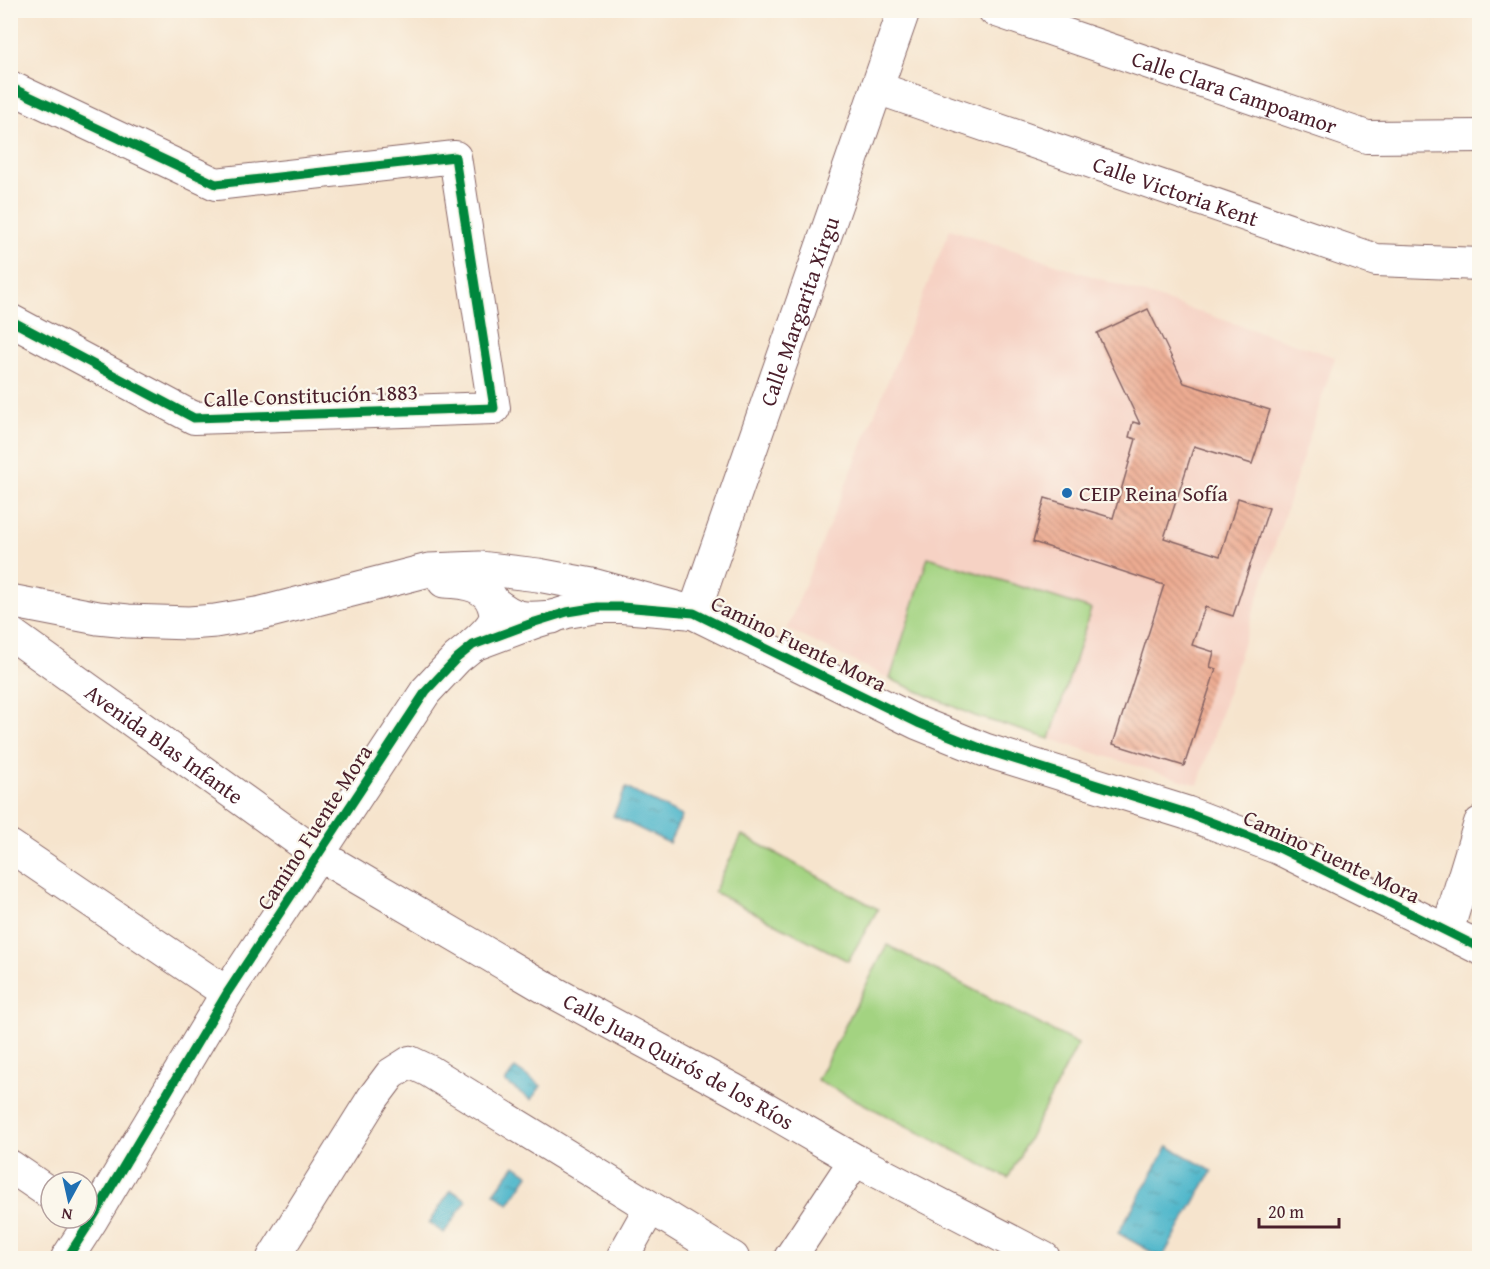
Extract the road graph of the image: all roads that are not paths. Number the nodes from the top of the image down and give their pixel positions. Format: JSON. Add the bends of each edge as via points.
{"nodes":[{"id":1,"x":904,"y":10,"type":"edge"},
{"id":2,"x":994,"y":10,"type":"edge"},
{"id":3,"x":10,"y":87,"type":"edge"},
{"id":4,"x":877,"y":88,"type":"junction"},
{"id":5,"x":1479,"y":136,"type":"edge"},
{"id":6,"x":1479,"y":264,"type":"edge"},
{"id":7,"x":10,"y":320,"type":"edge"},
{"id":8,"x":382,"y":581,"type":"junction"},
{"id":9,"x":10,"y":601,"type":"edge"},
{"id":10,"x":494,"y":603,"type":"junction"},
{"id":11,"x":694,"y":613,"type":"junction"},
{"id":12,"x":552,"y":617,"type":"junction"},
{"id":13,"x":10,"y":633,"type":"edge"},
{"id":14,"x":474,"y":645,"type":"junction"},
{"id":15,"x":1479,"y":823,"type":"edge"},
{"id":16,"x":10,"y":846,"type":"edge"},
{"id":17,"x":319,"y":855,"type":"junction"},
{"id":18,"x":1447,"y":932,"type":"junction"},
{"id":19,"x":1479,"y":948,"type":"edge"},
{"id":20,"x":228,"y":993,"type":"junction"},
{"id":21,"x":855,"y":1160,"type":"junction"},
{"id":22,"x":10,"y":1166,"type":"edge"},
{"id":23,"x":39,"y":1186,"type":"edge"},
{"id":24,"x":99,"y":1204,"type":"edge"},
{"id":25,"x":650,"y":1208,"type":"junction"},
{"id":26,"x":83,"y":1230,"type":"edge"},
{"id":27,"x":67,"y":1258,"type":"edge"},
{"id":28,"x":273,"y":1258,"type":"edge"},
{"id":29,"x":621,"y":1258,"type":"edge"},
{"id":30,"x":733,"y":1258,"type":"edge"},
{"id":31,"x":790,"y":1258,"type":"edge"},
{"id":32,"x":1044,"y":1258,"type":"edge"}],
"edges":[{"from":1,"to":4,"type":"street","name":"Calle Margarita Xirgu"},
{"from":2,"to":5,"type":"street","name":"Calle Clara Campoamor","via":[[1366,137]]},
{"from":3,"to":7,"type":"street","name":"Calle Constitución 1883","via":[[216,184],[455,157],[494,408],[194,418]]},
{"from":4,"to":6,"type":"street","name":"Calle Victoria Kent","via":[[1376,260]]},
{"from":4,"to":11,"type":"street","name":"Calle Margarita Xirgu"},
{"from":8,"to":9,"type":"street","via":[[262,613],[189,623],[108,619]]},
{"from":8,"to":10,"type":"street","via":[[467,583],[482,589]]},
{"from":8,"to":11,"type":"street","via":[[429,570],[480,568],[592,585]]},
{"from":10,"to":12,"type":"street","via":[[516,618]]},
{"from":10,"to":14,"type":"street","via":[[495,620]]},
{"from":11,"to":12,"type":"street","name":"Camino Fuente Mora","via":[[598,607]]},
{"from":11,"to":18,"type":"street","name":"Camino Fuente Mora","via":[[918,723],[985,750],[1186,813],[1279,848]]},
{"from":12,"to":14,"type":"street","name":"Camino Fuente Mora"},
{"from":13,"to":17,"type":"street","name":"Avenida Blas Infante"},
{"from":14,"to":17,"type":"street","name":"Camino Fuente Mora","via":[[426,691]]},
{"from":15,"to":18,"type":"street"},
{"from":16,"to":20,"type":"street"},
{"from":17,"to":20,"type":"street","name":"Camino Fuente Mora"},
{"from":17,"to":21,"type":"street","name":"Calle Juan Quirós de los Ríos","via":[[544,987]]},
{"from":18,"to":19,"type":"street","name":"Camino Fuente Mora"},
{"from":20,"to":24,"type":"street","name":"Camino Fuente Mora"},
{"from":21,"to":31,"type":"street"},
{"from":21,"to":32,"type":"street","name":"Calle Juan Quirós de los Ríos"},
{"from":22,"to":23,"type":"street"},
{"from":25,"to":28,"type":"street","via":[[410,1062],[391,1074],[373,1098]]},
{"from":25,"to":29,"type":"street"},
{"from":25,"to":30,"type":"street"},
{"from":26,"to":27,"type":"street","name":"Camino Fuente Mora"}]}
